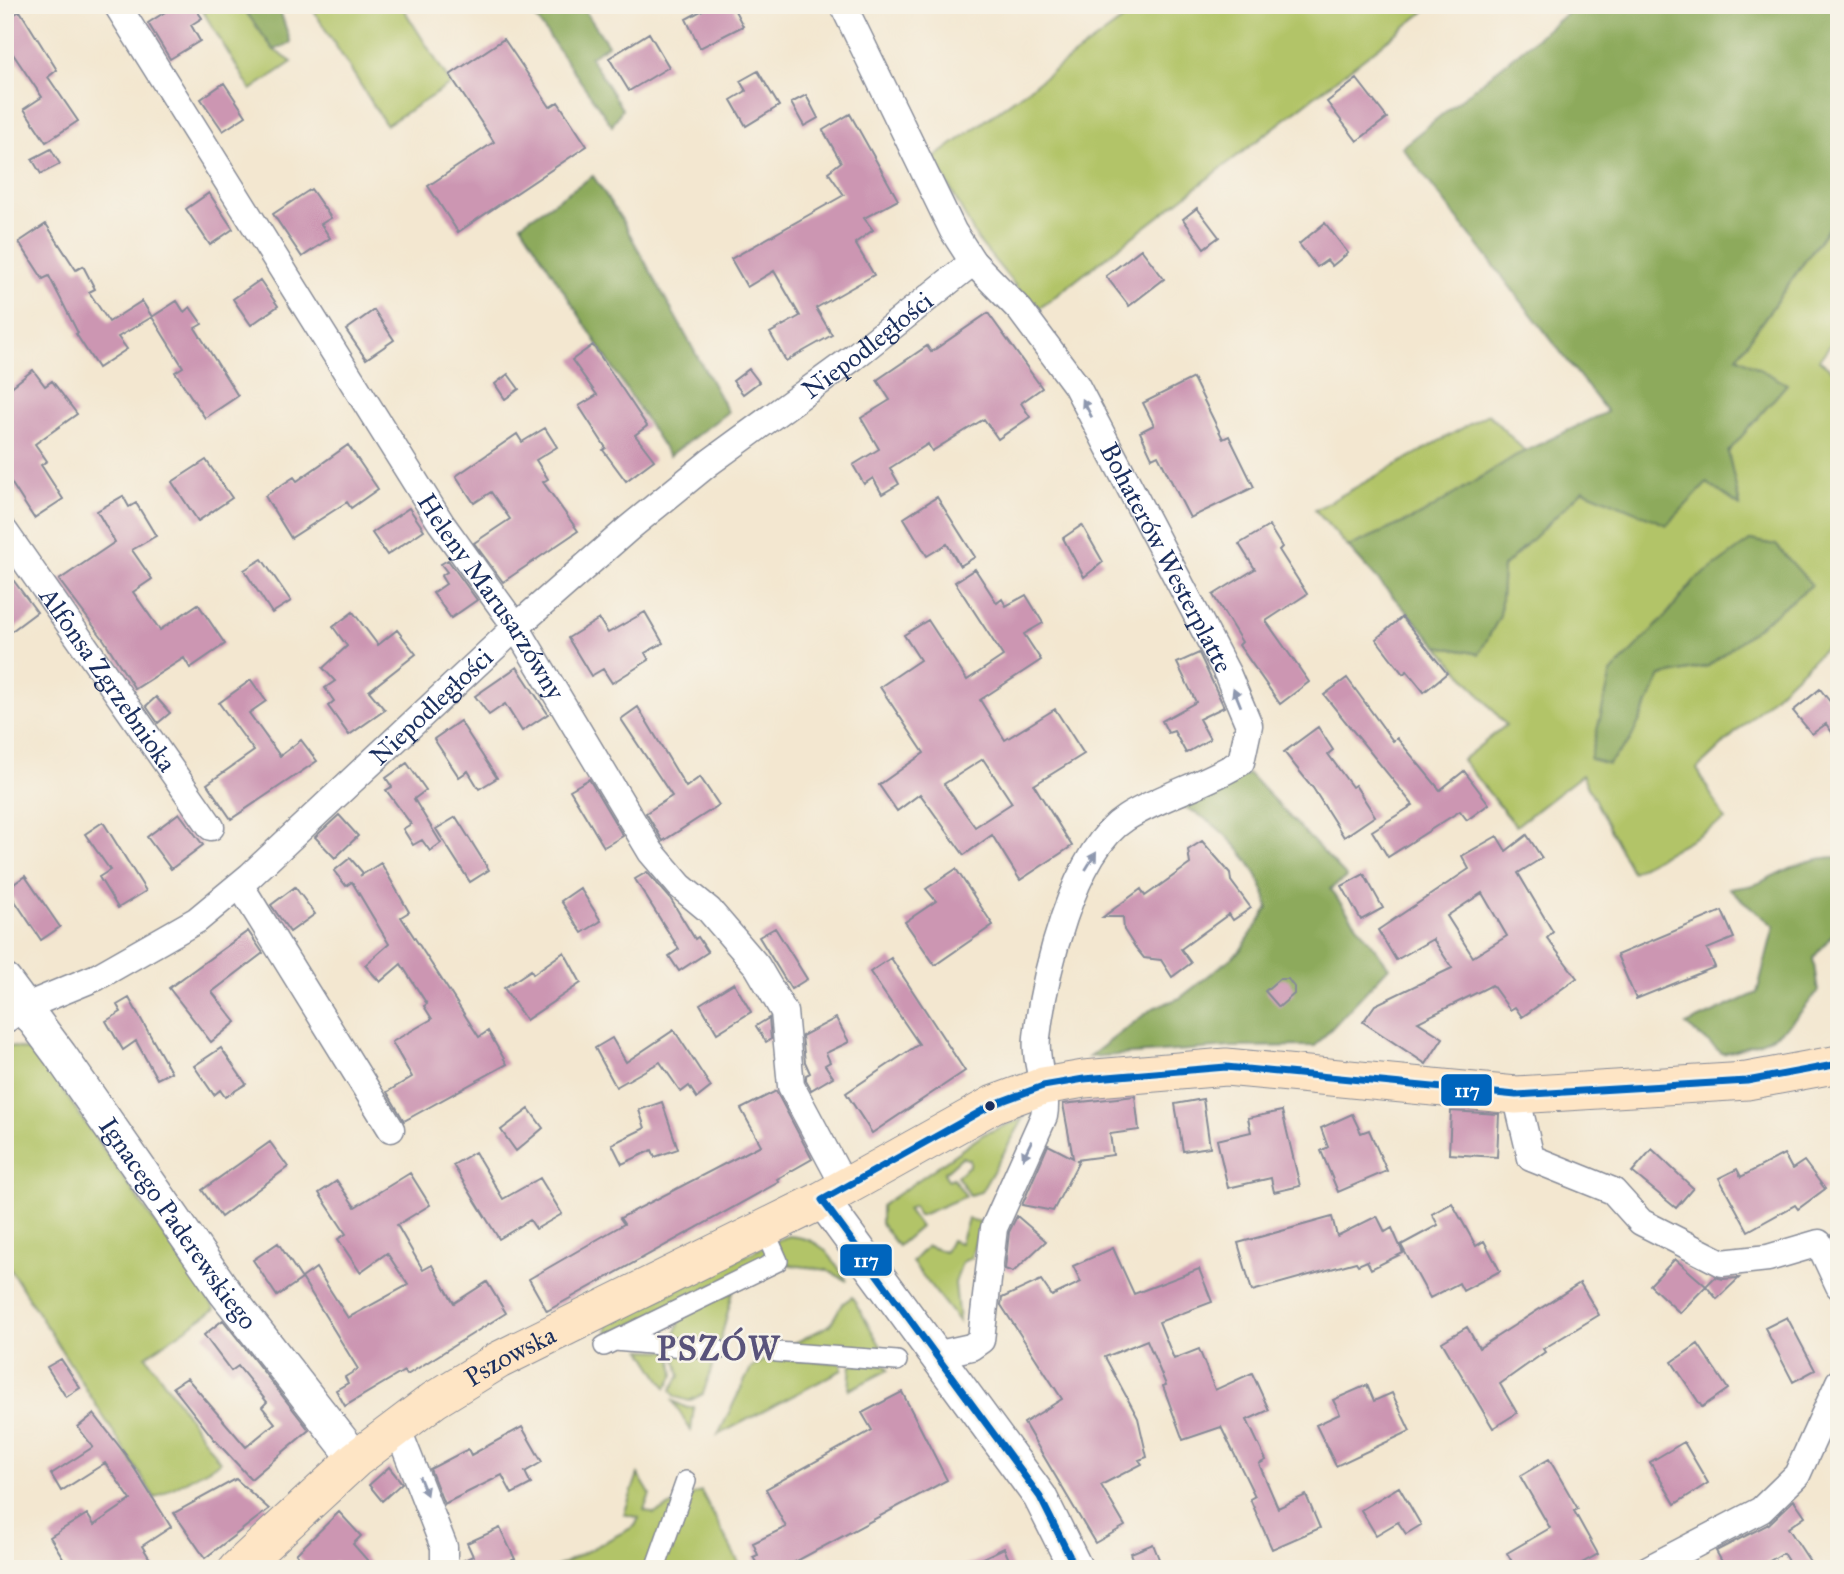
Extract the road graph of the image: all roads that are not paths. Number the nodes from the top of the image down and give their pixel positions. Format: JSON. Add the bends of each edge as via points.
{"nodes":[{"id":1,"x":117,"y":5,"type":"edge"},
{"id":2,"x":843,"y":5,"type":"edge"},
{"id":3,"x":973,"y":262,"type":"junction"},
{"id":4,"x":5,"y":532,"type":"edge"},
{"id":5,"x":516,"y":627,"type":"junction"},
{"id":6,"x":211,"y":827,"type":"dead end"},
{"id":7,"x":240,"y":885,"type":"junction"},
{"id":8,"x":11,"y":1003,"type":"edge"},
{"id":9,"x":1839,"y":1063,"type":"edge"},
{"id":10,"x":1043,"y":1086,"type":"junction"},
{"id":11,"x":1516,"y":1095,"type":"junction"},
{"id":12,"x":391,"y":1129,"type":"dead end"},
{"id":13,"x":833,"y":1193,"type":"junction"},
{"id":14,"x":776,"y":1257,"type":"dead end"},
{"id":15,"x":1839,"y":1286,"type":"edge"},
{"id":16,"x":718,"y":1350,"type":"dead end"},
{"id":17,"x":777,"y":1352,"type":"dead end"},
{"id":18,"x":935,"y":1355,"type":"junction"},
{"id":19,"x":897,"y":1361,"type":"dead end"},
{"id":20,"x":1839,"y":1382,"type":"edge"},
{"id":21,"x":397,"y":1427,"type":"junction"},
{"id":22,"x":356,"y":1459,"type":"junction"},
{"id":23,"x":686,"y":1481,"type":"dead end"},
{"id":24,"x":237,"y":1569,"type":"edge"},
{"id":25,"x":444,"y":1569,"type":"edge"},
{"id":26,"x":656,"y":1569,"type":"edge"},
{"id":27,"x":1076,"y":1569,"type":"edge"},
{"id":28,"x":1648,"y":1569,"type":"edge"}],
"edges":[{"from":1,"to":5,"type":"street","name":"Heleny Marusarzówny","via":[[441,523]]},
{"from":2,"to":3,"type":"street","name":"Bohaterów Westerplatte","via":[[953,231]]},
{"from":3,"to":5,"type":"street","name":"Niepodległości","via":[[854,357],[710,462]]},
{"from":10,"to":3,"type":"street","name":"Bohaterów Westerplatte","one_way":true,"via":[[1037,1040],[1061,922],[1081,877],[1123,820],[1241,762],[1249,725],[1227,673],[1076,385],[1020,310]]},
{"from":4,"to":6,"type":"street","name":"Alfonsa Zgrzebnioka"},
{"from":5,"to":7,"type":"street","name":"Niepodległości"},
{"from":5,"to":13,"type":"street","name":"Heleny Marusarzówny","via":[[651,852],[733,938],[784,1012],[791,1086]]},
{"from":7,"to":8,"type":"street","name":"Niepodległości","via":[[197,920],[97,977]]},
{"from":7,"to":12,"type":"street"},
{"from":8,"to":22,"type":"street","name":"Ignacego Paderewskiego","via":[[225,1292]]},
{"from":9,"to":11,"type":"main road","name":"Pszowska","via":[[1747,1081]]},
{"from":10,"to":11,"type":"main road","name":"Pszowska","via":[[1226,1067]]},
{"from":10,"to":13,"type":"main road","name":"Pszowska","via":[[994,1104]]},
{"from":10,"to":18,"type":"street","name":"Bohaterów Westerplatte","one_way":true,"via":[[1044,1116],[994,1228],[981,1340],[971,1347]]},
{"from":11,"to":15,"type":"street","via":[[1531,1158],[1613,1191],[1641,1222],[1723,1263],[1768,1258],[1819,1243]]},
{"from":13,"to":18,"type":"street"},
{"from":13,"to":21,"type":"main road","name":"Pszowska","via":[[499,1360]]},
{"from":14,"to":16,"type":"street","via":[[609,1343]]},
{"from":17,"to":19,"type":"street"},
{"from":18,"to":27,"type":"street","via":[[1040,1497]]},
{"from":20,"to":28,"type":"street","via":[[1797,1475],[1761,1510]]},
{"from":21,"to":22,"type":"main road","name":"Pszowska"},
{"from":21,"to":25,"type":"street","one_way":true,"via":[[444,1547]]},
{"from":22,"to":24,"type":"main road","name":"Pszowska"},
{"from":23,"to":26,"type":"street"}]}
